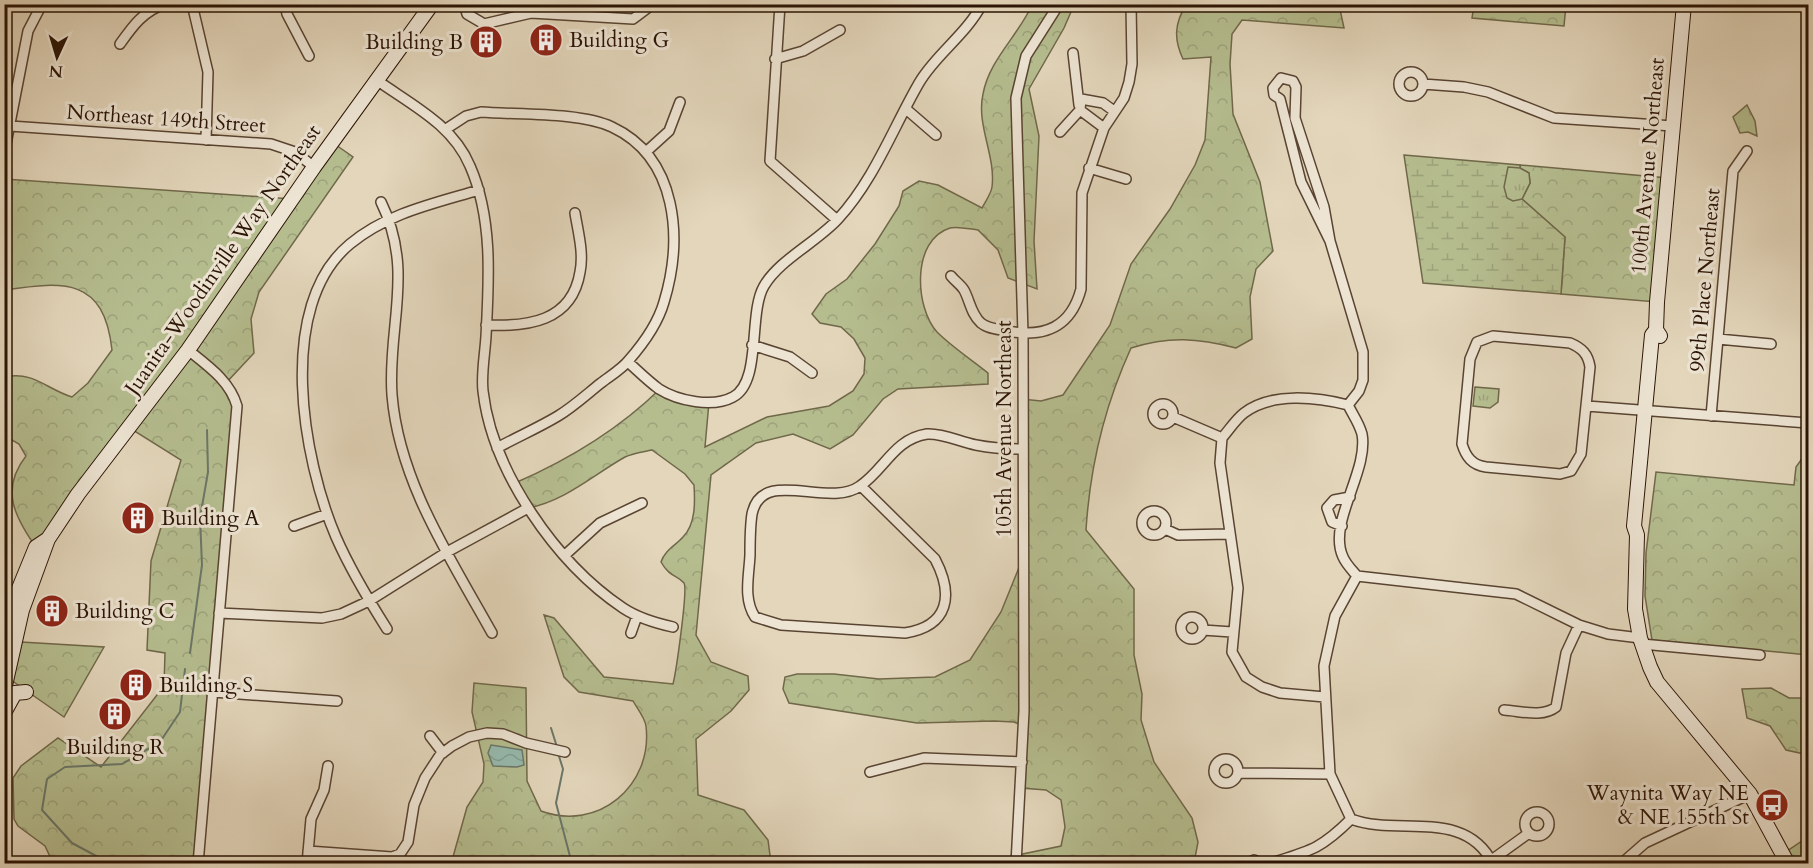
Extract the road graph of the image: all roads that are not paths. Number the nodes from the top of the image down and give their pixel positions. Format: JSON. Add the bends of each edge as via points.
{"nodes":[{"id":1,"x":42,"y":4,"type":"edge"},
{"id":2,"x":165,"y":4,"type":"edge"},
{"id":3,"x":192,"y":4,"type":"edge"},
{"id":4,"x":285,"y":4,"type":"edge"},
{"id":5,"x":432,"y":4,"type":"edge"},
{"id":6,"x":653,"y":4,"type":"edge"},
{"id":7,"x":780,"y":4,"type":"edge"},
{"id":8,"x":982,"y":4,"type":"edge"},
{"id":9,"x":1059,"y":4,"type":"edge"},
{"id":10,"x":1131,"y":4,"type":"edge"},
{"id":11,"x":1684,"y":4,"type":"edge"},
{"id":12,"x":464,"y":5,"type":"edge"},
{"id":13,"x":840,"y":30,"type":"dead end"},
{"id":14,"x":120,"y":44,"type":"dead end"},
{"id":15,"x":1073,"y":52,"type":"dead end"},
{"id":16,"x":309,"y":56,"type":"dead end"},
{"id":17,"x":776,"y":59,"type":"junction"},
{"id":18,"x":378,"y":81,"type":"junction"},
{"id":19,"x":1422,"y":84,"type":"dead end"},
{"id":20,"x":680,"y":102,"type":"dead end"},
{"id":21,"x":1079,"y":107,"type":"junction"},
{"id":22,"x":906,"y":109,"type":"junction"},
{"id":23,"x":1114,"y":111,"type":"junction"},
{"id":24,"x":10,"y":126,"type":"junction"},
{"id":25,"x":1673,"y":126,"type":"junction"},
{"id":26,"x":1104,"y":128,"type":"junction"},
{"id":27,"x":446,"y":129,"type":"junction"},
{"id":28,"x":1060,"y":132,"type":"dead end"},
{"id":29,"x":936,"y":135,"type":"dead end"},
{"id":30,"x":206,"y":140,"type":"junction"},
{"id":31,"x":647,"y":151,"type":"junction"},
{"id":32,"x":1747,"y":151,"type":"dead end"},
{"id":33,"x":4,"y":154,"type":"edge"},
{"id":34,"x":314,"y":167,"type":"junction"},
{"id":35,"x":1089,"y":168,"type":"junction"},
{"id":36,"x":1126,"y":179,"type":"dead end"},
{"id":37,"x":479,"y":190,"type":"junction"},
{"id":38,"x":381,"y":202,"type":"dead end"},
{"id":39,"x":575,"y":213,"type":"dead end"},
{"id":40,"x":389,"y":217,"type":"junction"},
{"id":41,"x":837,"y":220,"type":"junction"},
{"id":42,"x":1330,"y":241,"type":"junction"},
{"id":43,"x":951,"y":276,"type":"dead end"},
{"id":44,"x":486,"y":325,"type":"junction"},
{"id":45,"x":1023,"y":334,"type":"junction"},
{"id":46,"x":1718,"y":339,"type":"junction"},
{"id":47,"x":1771,"y":344,"type":"dead end"},
{"id":48,"x":752,"y":345,"type":"junction"},
{"id":49,"x":189,"y":350,"type":"junction"},
{"id":50,"x":628,"y":362,"type":"junction"},
{"id":51,"x":812,"y":373,"type":"dead end"},
{"id":52,"x":1348,"y":405,"type":"junction"},
{"id":53,"x":1587,"y":406,"type":"junction"},
{"id":54,"x":1648,"y":411,"type":"junction"},
{"id":55,"x":1711,"y":416,"type":"junction"},
{"id":56,"x":1173,"y":417,"type":"dead end"},
{"id":57,"x":1809,"y":423,"type":"edge"},
{"id":58,"x":1222,"y":438,"type":"junction"},
{"id":59,"x":497,"y":448,"type":"junction"},
{"id":60,"x":1021,"y":449,"type":"junction"},
{"id":61,"x":861,"y":486,"type":"junction"},
{"id":62,"x":1350,"y":497,"type":"junction"},
{"id":63,"x":642,"y":503,"type":"dead end"},
{"id":64,"x":528,"y":508,"type":"junction"},
{"id":65,"x":327,"y":514,"type":"junction"},
{"id":66,"x":294,"y":526,"type":"dead end"},
{"id":67,"x":1342,"y":526,"type":"junction"},
{"id":68,"x":1165,"y":529,"type":"dead end"},
{"id":69,"x":1229,"y":534,"type":"junction"},
{"id":70,"x":48,"y":538,"type":"junction"},
{"id":71,"x":447,"y":552,"type":"junction"},
{"id":72,"x":564,"y":555,"type":"junction"},
{"id":73,"x":1357,"y":576,"type":"junction"},
{"id":74,"x":369,"y":601,"type":"junction"},
{"id":75,"x":219,"y":613,"type":"junction"},
{"id":76,"x":637,"y":616,"type":"junction"},
{"id":77,"x":20,"y":621,"type":"junction"},
{"id":78,"x":1579,"y":624,"type":"junction"},
{"id":79,"x":673,"y":627,"type":"dead end"},
{"id":80,"x":387,"y":629,"type":"dead end"},
{"id":81,"x":1203,"y":630,"type":"dead end"},
{"id":82,"x":1232,"y":632,"type":"junction"},
{"id":83,"x":492,"y":633,"type":"dead end"},
{"id":84,"x":631,"y":633,"type":"dead end"},
{"id":85,"x":4,"y":639,"type":"edge"},
{"id":86,"x":1641,"y":641,"type":"junction"},
{"id":87,"x":1760,"y":655,"type":"dead end"},
{"id":88,"x":4,"y":657,"type":"edge"},
{"id":89,"x":4,"y":690,"type":"edge"},
{"id":90,"x":26,"y":692,"type":"dead end"},
{"id":91,"x":213,"y":692,"type":"junction"},
{"id":92,"x":1325,"y":697,"type":"junction"},
{"id":93,"x":338,"y":701,"type":"dead end"},
{"id":94,"x":1504,"y":710,"type":"dead end"},
{"id":95,"x":4,"y":713,"type":"edge"},
{"id":96,"x":430,"y":736,"type":"dead end"},
{"id":97,"x":565,"y":752,"type":"dead end"},
{"id":98,"x":443,"y":753,"type":"junction"},
{"id":99,"x":1022,"y":762,"type":"junction"},
{"id":100,"x":328,"y":766,"type":"dead end"},
{"id":101,"x":870,"y":772,"type":"dead end"},
{"id":102,"x":1238,"y":773,"type":"dead end"},
{"id":103,"x":1330,"y":774,"type":"junction"},
{"id":104,"x":1750,"y":794,"type":"junction"},
{"id":105,"x":1351,"y":819,"type":"junction"},
{"id":106,"x":1529,"y":833,"type":"dead end"},
{"id":107,"x":308,"y":851,"type":"junction"},
{"id":108,"x":1490,"y":862,"type":"edge"},
{"id":109,"x":198,"y":864,"type":"edge"},
{"id":110,"x":307,"y":864,"type":"edge"},
{"id":111,"x":1016,"y":864,"type":"edge"},
{"id":112,"x":1246,"y":864,"type":"edge"},
{"id":113,"x":1266,"y":864,"type":"edge"},
{"id":114,"x":1621,"y":864,"type":"edge"},
{"id":115,"x":1788,"y":864,"type":"edge"}],
"edges":[{"from":1,"to":24,"type":"street","via":[[28,31]]},
{"from":2,"to":14,"type":"street","via":[[135,23]]},
{"from":3,"to":30,"type":"street","via":[[208,72]]},
{"from":4,"to":16,"type":"street"},
{"from":5,"to":18,"type":"main road","name":"Juanita-Woodinville Way Northeast"},
{"from":6,"to":12,"type":"street","via":[[633,20],[531,14],[493,24],[477,22]]},
{"from":7,"to":17,"type":"street"},
{"from":8,"to":22,"type":"street","via":[[957,40],[921,80]]},
{"from":9,"to":45,"type":"street","name":"105th Avenue Northeast","via":[[1026,56],[1016,98]]},
{"from":10,"to":23,"type":"street","via":[[1132,64],[1124,98]]},
{"from":11,"to":25,"type":"main road","name":"100th Avenue Northeast"},
{"from":13,"to":17,"type":"street","via":[[803,51]]},
{"from":15,"to":21,"type":"street"},
{"from":17,"to":41,"type":"street","via":[[770,161]]},
{"from":18,"to":27,"type":"street"},
{"from":18,"to":34,"type":"main road","name":"Juanita-Woodinville Way Northeast"},
{"from":19,"to":25,"type":"street","via":[[1488,92],[1554,118]]},
{"from":20,"to":31,"type":"street","via":[[669,131]]},
{"from":21,"to":23,"type":"street","via":[[1081,99],[1092,99]]},
{"from":21,"to":26,"type":"street"},
{"from":21,"to":28,"type":"street"},
{"from":22,"to":29,"type":"street"},
{"from":22,"to":41,"type":"street","via":[[859,193]]},
{"from":23,"to":26,"type":"street"},
{"from":24,"to":30,"type":"street","name":"Northeast 149th Street"},
{"from":24,"to":33,"type":"street"},
{"from":25,"to":54,"type":"main road","name":"100th Avenue Northeast","via":[[1656,330],[1660,336]]},
{"from":26,"to":35,"type":"street"},
{"from":27,"to":31,"type":"street","via":[[481,112],[588,119],[610,126]]},
{"from":27,"to":37,"type":"street","via":[[470,165]]},
{"from":30,"to":34,"type":"street","name":"Northeast 149th Street","via":[[271,144],[295,152]]},
{"from":31,"to":50,"type":"street","via":[[668,187],[672,204],[670,276],[655,323]]},
{"from":32,"to":46,"type":"street","name":"99th Place Northeast","via":[[1733,171]]},
{"from":34,"to":49,"type":"main road","name":"Juanita-Woodinville Way Northeast"},
{"from":35,"to":36,"type":"street"},
{"from":35,"to":45,"type":"street","via":[[1082,192],[1081,289],[1077,304],[1068,319],[1054,328]]},
{"from":37,"to":40,"type":"street"},
{"from":37,"to":44,"type":"street","via":[[487,234]]},
{"from":38,"to":40,"type":"street"},
{"from":39,"to":44,"type":"street","via":[[580,273],[566,303],[534,324]]},
{"from":40,"to":65,"type":"street","via":[[349,245],[330,267],[313,297],[303,392],[310,445]]},
{"from":40,"to":71,"type":"street","via":[[399,276],[392,380],[399,435],[419,498]]},
{"from":41,"to":48,"type":"street","via":[[763,287]]},
{"from":42,"to":42,"type":"street","via":[[1324,207],[1295,118],[1296,87],[1293,81],[1281,78],[1273,88],[1274,95],[1280,99],[1301,182]]},
{"from":42,"to":52,"type":"street","via":[[1363,352],[1363,380]]},
{"from":43,"to":45,"type":"street","via":[[983,325]]},
{"from":44,"to":59,"type":"street","via":[[483,390]]},
{"from":45,"to":60,"type":"street","name":"105th Avenue Northeast"},
{"from":46,"to":47,"type":"street"},
{"from":46,"to":55,"type":"street","name":"99th Place Northeast"},
{"from":48,"to":50,"type":"street","via":[[744,387],[722,402],[681,398],[660,389]]},
{"from":48,"to":51,"type":"street","via":[[790,357]]},
{"from":49,"to":70,"type":"main road","name":"Juanita-Woodinville Way Northeast"},
{"from":49,"to":75,"type":"street","via":[[223,379],[237,406]]},
{"from":50,"to":59,"type":"street","via":[[558,416]]},
{"from":52,"to":58,"type":"street","via":[[1312,398],[1262,403],[1244,413]]},
{"from":52,"to":62,"type":"street","via":[[1362,436]]},
{"from":53,"to":53,"type":"street","via":[[1581,454],[1571,471],[1560,474],[1478,466],[1466,456],[1462,444],[1470,359],[1477,342],[1493,336],[1570,343],[1583,350],[1590,367]]},
{"from":53,"to":54,"type":"street"},
{"from":54,"to":55,"type":"street"},
{"from":54,"to":86,"type":"main road","name":"100th Avenue Northeast","via":[[1634,526],[1634,587]]},
{"from":55,"to":57,"type":"street"},
{"from":56,"to":58,"type":"street"},
{"from":58,"to":69,"type":"street","via":[[1220,463]]},
{"from":59,"to":64,"type":"street"},
{"from":60,"to":61,"type":"street","via":[[929,434],[907,440]]},
{"from":60,"to":99,"type":"street","name":"105th Avenue Northeast"},
{"from":61,"to":61,"type":"street","via":[[828,495],[773,489],[756,502],[747,602],[755,617],[781,625],[905,633],[931,626],[938,618],[947,598],[935,559]]},
{"from":62,"to":67,"type":"street"},
{"from":62,"to":67,"type":"street","via":[[1334,500],[1327,508],[1332,522]]},
{"from":63,"to":72,"type":"street","via":[[600,524]]},
{"from":64,"to":71,"type":"street"},
{"from":64,"to":72,"type":"street"},
{"from":65,"to":66,"type":"street"},
{"from":65,"to":74,"type":"street"},
{"from":67,"to":73,"type":"street","via":[[1342,556]]},
{"from":68,"to":69,"type":"street","via":[[1178,535]]},
{"from":69,"to":82,"type":"street","via":[[1238,588]]},
{"from":70,"to":77,"type":"main road","name":"Juanita-Woodinville Way Northeast"},
{"from":70,"to":85,"type":"main road","name":"Juanita-Woodinville Way Northeast","via":[[36,547],[11,608]]},
{"from":71,"to":74,"type":"street"},
{"from":71,"to":83,"type":"street"},
{"from":72,"to":76,"type":"street","via":[[609,597]]},
{"from":73,"to":78,"type":"street","via":[[1516,594]]},
{"from":73,"to":92,"type":"street","via":[[1335,616],[1324,666]]},
{"from":74,"to":75,"type":"street","via":[[322,618]]},
{"from":74,"to":80,"type":"street"},
{"from":75,"to":91,"type":"street"},
{"from":76,"to":79,"type":"street"},
{"from":76,"to":84,"type":"street"},
{"from":77,"to":88,"type":"main road"},
{"from":77,"to":89,"type":"main road","name":"Juanita-Woodinville Way Northeast"},
{"from":78,"to":86,"type":"street"},
{"from":78,"to":94,"type":"street","via":[[1566,653],[1556,707],[1538,713]]},
{"from":81,"to":82,"type":"street"},
{"from":82,"to":92,"type":"street","via":[[1232,652],[1246,677],[1280,693]]},
{"from":86,"to":87,"type":"street"},
{"from":86,"to":104,"type":"main road","name":"100th Avenue Northeast","via":[[1658,682]]},
{"from":90,"to":95,"type":"main road","via":[[15,693]]},
{"from":91,"to":93,"type":"street"},
{"from":91,"to":109,"type":"street"},
{"from":92,"to":103,"type":"street"},
{"from":96,"to":98,"type":"street"},
{"from":97,"to":98,"type":"street","via":[[487,733],[469,737]]},
{"from":98,"to":107,"type":"street","via":[[425,778],[414,805],[408,842],[400,854],[392,857]]},
{"from":99,"to":101,"type":"street","via":[[924,758]]},
{"from":99,"to":111,"type":"street","name":"105th Avenue Northeast"},
{"from":100,"to":107,"type":"street","via":[[324,790],[311,819]]},
{"from":102,"to":103,"type":"street"},
{"from":103,"to":105,"type":"street"},
{"from":104,"to":114,"type":"street","via":[[1645,843]]},
{"from":104,"to":115,"type":"main road","name":"100th Avenue Northeast"},
{"from":105,"to":108,"type":"street","via":[[1382,827],[1449,828],[1477,844]]},
{"from":105,"to":113,"type":"street","via":[[1317,848]]},
{"from":106,"to":108,"type":"street"},
{"from":107,"to":110,"type":"street"},
{"from":112,"to":113,"type":"street","via":[[1254,860]]}]}
